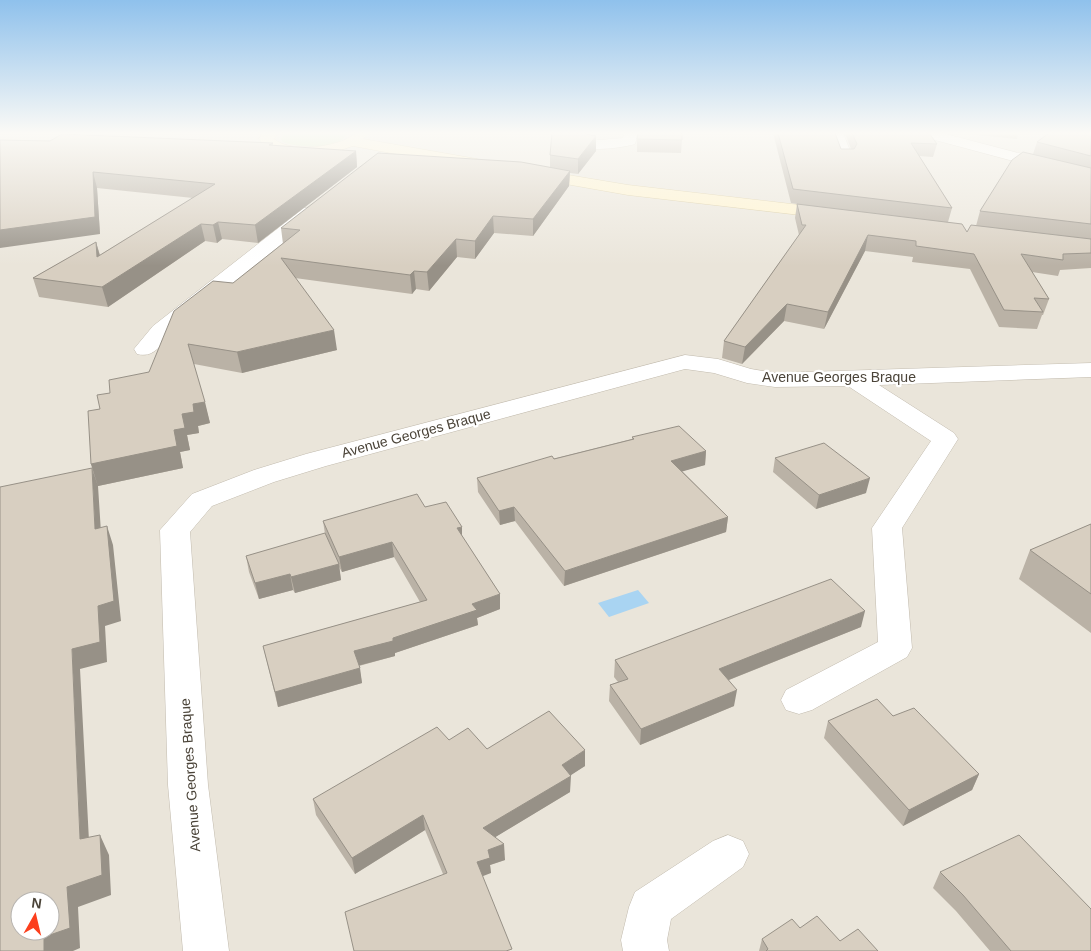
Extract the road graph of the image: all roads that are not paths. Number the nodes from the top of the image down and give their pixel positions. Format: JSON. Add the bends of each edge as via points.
{"nodes":[{"id":1,"x":554,"y":177,"type":"edge"},
{"id":2,"x":326,"y":200,"type":"edge"},
{"id":3,"x":853,"y":217,"type":"edge"},
{"id":4,"x":145,"y":349,"type":"dead end"},
{"id":5,"x":1091,"y":370,"type":"edge"},
{"id":6,"x":853,"y":379,"type":"junction"},
{"id":7,"x":799,"y":700,"type":"dead end"},
{"id":8,"x":728,"y":854,"type":"dead end"},
{"id":9,"x":206,"y":951,"type":"edge"},
{"id":10,"x":646,"y":951,"type":"edge"}],
"edges":[{"from":1,"to":3,"type":"main road","via":[[628,190]]},
{"from":2,"to":4,"type":"street","via":[[161,331]]},
{"from":5,"to":6,"type":"street","name":"Avenue Georges Braque"},
{"from":6,"to":7,"type":"street","via":[[945,439],[887,528],[895,648]]},
{"from":6,"to":9,"type":"street","name":"Avenue Georges Braque","via":[[775,380],[747,376],[718,366],[685,362],[316,460],[202,500],[175,530],[188,786]]},
{"from":8,"to":10,"type":"street","via":[[651,907],[644,940]]}]}
